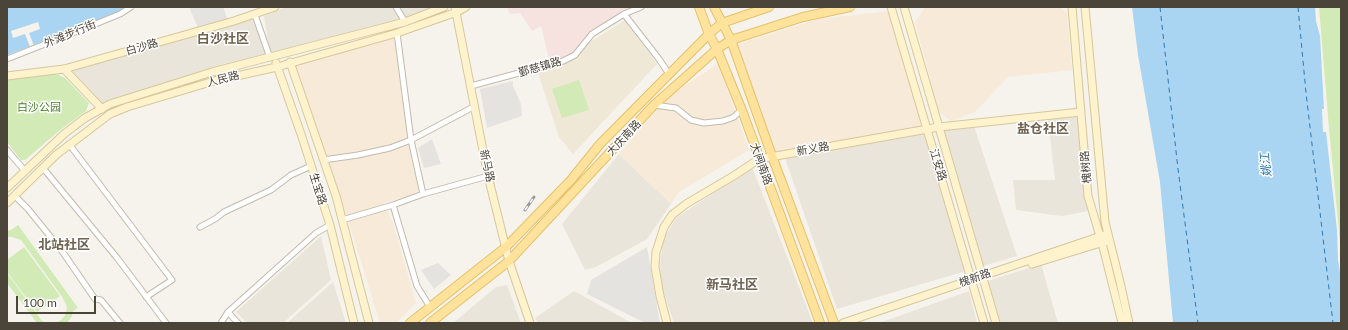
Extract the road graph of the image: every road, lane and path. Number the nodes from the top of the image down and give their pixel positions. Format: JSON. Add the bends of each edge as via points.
{"nodes":[{"id":1,"x":131,"y":7,"type":"edge"},
{"id":2,"x":275,"y":7,"type":"edge"},
{"id":3,"x":396,"y":7,"type":"edge"},
{"id":4,"x":444,"y":7,"type":"edge"},
{"id":5,"x":466,"y":7,"type":"edge"},
{"id":6,"x":641,"y":7,"type":"edge"},
{"id":7,"x":699,"y":7,"type":"edge"},
{"id":8,"x":714,"y":7,"type":"edge"},
{"id":9,"x":769,"y":7,"type":"edge"},
{"id":10,"x":850,"y":7,"type":"edge"},
{"id":11,"x":891,"y":7,"type":"edge"},
{"id":12,"x":904,"y":7,"type":"edge"},
{"id":13,"x":1072,"y":7,"type":"edge"},
{"id":14,"x":1085,"y":7,"type":"edge"},
{"id":15,"x":456,"y":10,"type":"edge"},
{"id":16,"x":255,"y":14,"type":"junction"},
{"id":17,"x":624,"y":14,"type":"junction"},
{"id":18,"x":405,"y":22,"type":"junction"},
{"id":19,"x":722,"y":23,"type":"junction"},
{"id":20,"x":397,"y":34,"type":"junction"},
{"id":21,"x":709,"y":34,"type":"junction"},
{"id":22,"x":732,"y":40,"type":"junction"},
{"id":23,"x":717,"y":49,"type":"junction"},
{"id":24,"x":272,"y":57,"type":"junction"},
{"id":25,"x":7,"y":59,"type":"edge"},
{"id":26,"x":290,"y":62,"type":"junction"},
{"id":27,"x":277,"y":67,"type":"junction"},
{"id":28,"x":64,"y":69,"type":"junction"},
{"id":29,"x":669,"y":74,"type":"junction"},
{"id":30,"x":7,"y":76,"type":"edge"},
{"id":31,"x":471,"y":86,"type":"junction"},
{"id":32,"x":475,"y":106,"type":"junction"},
{"id":33,"x":654,"y":106,"type":"junction"},
{"id":34,"x":102,"y":109,"type":"junction"},
{"id":35,"x":742,"y":110,"type":"junction"},
{"id":36,"x":1081,"y":112,"type":"junction"},
{"id":37,"x":939,"y":128,"type":"junction"},
{"id":38,"x":927,"y":129,"type":"junction"},
{"id":39,"x":411,"y":140,"type":"junction"},
{"id":40,"x":69,"y":144,"type":"junction"},
{"id":41,"x":7,"y":150,"type":"edge"},
{"id":42,"x":772,"y":156,"type":"junction"},
{"id":43,"x":759,"y":158,"type":"junction"},
{"id":44,"x":323,"y":160,"type":"junction"},
{"id":45,"x":311,"y":166,"type":"junction"},
{"id":46,"x":43,"y":168,"type":"junction"},
{"id":47,"x":25,"y":171,"type":"junction"},
{"id":48,"x":488,"y":176,"type":"junction"},
{"id":49,"x":7,"y":188,"type":"edge"},
{"id":50,"x":423,"y":194,"type":"junction"},
{"id":51,"x":15,"y":196,"type":"junction"},
{"id":52,"x":7,"y":203,"type":"edge"},
{"id":53,"x":393,"y":205,"type":"junction"},
{"id":54,"x":342,"y":220,"type":"junction"},
{"id":55,"x":330,"y":225,"type":"junction"},
{"id":56,"x":200,"y":227,"type":"dead end"},
{"id":57,"x":1105,"y":238,"type":"junction"},
{"id":58,"x":506,"y":247,"type":"junction"},
{"id":59,"x":509,"y":261,"type":"junction"},
{"id":60,"x":983,"y":277,"type":"junction"},
{"id":61,"x":972,"y":281,"type":"junction"},
{"id":62,"x":146,"y":297,"type":"junction"},
{"id":63,"x":430,"y":307,"type":"junction"},
{"id":64,"x":228,"y":312,"type":"junction"},
{"id":65,"x":528,"y":322,"type":"edge"},
{"id":66,"x":120,"y":323,"type":"edge"},
{"id":67,"x":166,"y":323,"type":"edge"},
{"id":68,"x":221,"y":323,"type":"edge"},
{"id":69,"x":238,"y":323,"type":"edge"},
{"id":70,"x":354,"y":323,"type":"edge"},
{"id":71,"x":369,"y":323,"type":"edge"},
{"id":72,"x":410,"y":323,"type":"edge"},
{"id":73,"x":430,"y":323,"type":"edge"},
{"id":74,"x":667,"y":323,"type":"edge"},
{"id":75,"x":820,"y":323,"type":"edge"},
{"id":76,"x":834,"y":323,"type":"edge"},
{"id":77,"x":842,"y":323,"type":"edge"},
{"id":78,"x":858,"y":323,"type":"edge"},
{"id":79,"x":984,"y":323,"type":"edge"},
{"id":80,"x":996,"y":323,"type":"edge"},
{"id":81,"x":1122,"y":323,"type":"edge"},
{"id":82,"x":1129,"y":323,"type":"edge"}],
"edges":[{"from":1,"to":25,"type":"street","name":"外滩步行街","via":[[120,14]]},
{"from":2,"to":16,"type":"street","name":"白沙路"},
{"from":3,"to":18,"type":"street"},
{"from":4,"to":18,"type":"street","name":"人民路"},
{"from":5,"to":15,"type":"street","name":"人民路"},
{"from":6,"to":17,"type":"street","name":"鄞慈镇路"},
{"from":7,"to":21,"type":"main road","name":"大闸南路"},
{"from":8,"to":19,"type":"main road","name":"大闸南路"},
{"from":9,"to":19,"type":"main road","name":"大庆南路"},
{"from":10,"to":22,"type":"main road","name":"大庆南路","via":[[803,16]]},
{"from":11,"to":38,"type":"street","name":"江安路"},
{"from":12,"to":37,"type":"street","name":"江安路"},
{"from":13,"to":36,"type":"street","name":"槐树路"},
{"from":14,"to":57,"type":"street","name":"槐树路"},
{"from":15,"to":20,"type":"street","name":"人民路"},
{"from":15,"to":31,"type":"street","name":"新马路"},
{"from":16,"to":24,"type":"street"},
{"from":16,"to":28,"type":"street","name":"白沙路"},
{"from":17,"to":29,"type":"street"},
{"from":17,"to":31,"type":"street","name":"鄞慈镇路","via":[[592,34],[575,55],[563,61]]},
{"from":18,"to":24,"type":"street","name":"人民路"},
{"from":19,"to":21,"type":"main road","name":"大庆南路"},
{"from":19,"to":22,"type":"main road","name":"大闸南路"},
{"from":20,"to":26,"type":"street","name":"人民路"},
{"from":20,"to":39,"type":"street"},
{"from":21,"to":23,"type":"main road","name":"大闸南路"},
{"from":21,"to":29,"type":"main road","name":"大庆南路"},
{"from":22,"to":23,"type":"main road","name":"大庆南路"},
{"from":22,"to":42,"type":"main road","name":"大闸南路"},
{"from":23,"to":33,"type":"main road","name":"大庆南路"},
{"from":23,"to":35,"type":"main road","name":"大闸南路"},
{"from":24,"to":27,"type":"street","name":"生宝路"},
{"from":24,"to":34,"type":"street","name":"人民路","via":[[212,72],[110,104]]},
{"from":26,"to":27,"type":"street","name":"人民路"},
{"from":26,"to":44,"type":"street","name":"生宝路"},
{"from":27,"to":40,"type":"street","name":"人民路","via":[[214,81],[127,107],[110,114]]},
{"from":27,"to":45,"type":"street","name":"生宝路"},
{"from":28,"to":30,"type":"street","name":"白沙路"},
{"from":28,"to":34,"type":"street"},
{"from":29,"to":58,"type":"main road","name":"大庆南路","via":[[600,144],[571,180]]},
{"from":31,"to":32,"type":"street","name":"新马路"},
{"from":32,"to":39,"type":"street"},
{"from":32,"to":48,"type":"street","name":"新马路"},
{"from":33,"to":35,"type":"street","via":[[676,108],[692,120],[704,123],[723,121],[734,117]]},
{"from":33,"to":59,"type":"main road","name":"大庆南路"},
{"from":34,"to":47,"type":"street","name":"人民路","via":[[64,134]]},
{"from":35,"to":43,"type":"main road","name":"大闸南路"},
{"from":36,"to":37,"type":"street","name":"新义路"},
{"from":36,"to":57,"type":"street","name":"槐树路","via":[[1088,196]]},
{"from":37,"to":38,"type":"street","name":"新义路"},
{"from":37,"to":60,"type":"street","name":"江安路"},
{"from":38,"to":42,"type":"street","name":"新义路"},
{"from":38,"to":61,"type":"street","name":"江安路"},
{"from":39,"to":44,"type":"street","via":[[390,148]]},
{"from":39,"to":50,"type":"street"},
{"from":40,"to":46,"type":"street","name":"人民路"},
{"from":40,"to":62,"type":"street","via":[[172,280]]},
{"from":41,"to":47,"type":"street"},
{"from":42,"to":43,"type":"street","name":"新义路"},
{"from":42,"to":76,"type":"main road","name":"大闸南路"},
{"from":43,"to":74,"type":"street","name":"新义路","via":[[686,204],[664,227],[656,252],[655,267]]},
{"from":43,"to":75,"type":"main road","name":"大闸南路"},
{"from":44,"to":54,"type":"street","name":"生宝路"},
{"from":45,"to":55,"type":"street","name":"生宝路"},
{"from":45,"to":56,"type":"street"},
{"from":46,"to":51,"type":"street","name":"人民路"},
{"from":46,"to":62,"type":"street"},
{"from":47,"to":49,"type":"street","name":"人民路"},
{"from":48,"to":50,"type":"street"},
{"from":48,"to":58,"type":"street","name":"新马路"},
{"from":50,"to":53,"type":"street"},
{"from":51,"to":52,"type":"street","name":"人民路"},
{"from":51,"to":66,"type":"street","via":[[62,251],[95,298],[101,300]]},
{"from":53,"to":54,"type":"street"},
{"from":53,"to":63,"type":"street","via":[[417,286]]},
{"from":54,"to":71,"type":"street","name":"生宝路"},
{"from":55,"to":64,"type":"street","via":[[316,233]]},
{"from":55,"to":70,"type":"street","name":"生宝路"},
{"from":57,"to":60,"type":"street","name":"槐新路"},
{"from":57,"to":81,"type":"street","name":"槐树路"},
{"from":57,"to":82,"type":"street","name":"槐树路"},
{"from":58,"to":59,"type":"street","name":"新马路"},
{"from":58,"to":63,"type":"main road","name":"大庆南路"},
{"from":59,"to":65,"type":"street","name":"新马路"},
{"from":59,"to":73,"type":"main road","name":"大庆南路"},
{"from":60,"to":61,"type":"street","name":"槐新路"},
{"from":60,"to":80,"type":"street","name":"江安路"},
{"from":61,"to":77,"type":"street","name":"槐新路"},
{"from":61,"to":78,"type":"street","name":"槐新路"},
{"from":61,"to":79,"type":"street","name":"江安路"},
{"from":62,"to":67,"type":"street"},
{"from":63,"to":72,"type":"main road","name":"大庆南路"},
{"from":64,"to":68,"type":"street"},
{"from":64,"to":69,"type":"street"}]}
